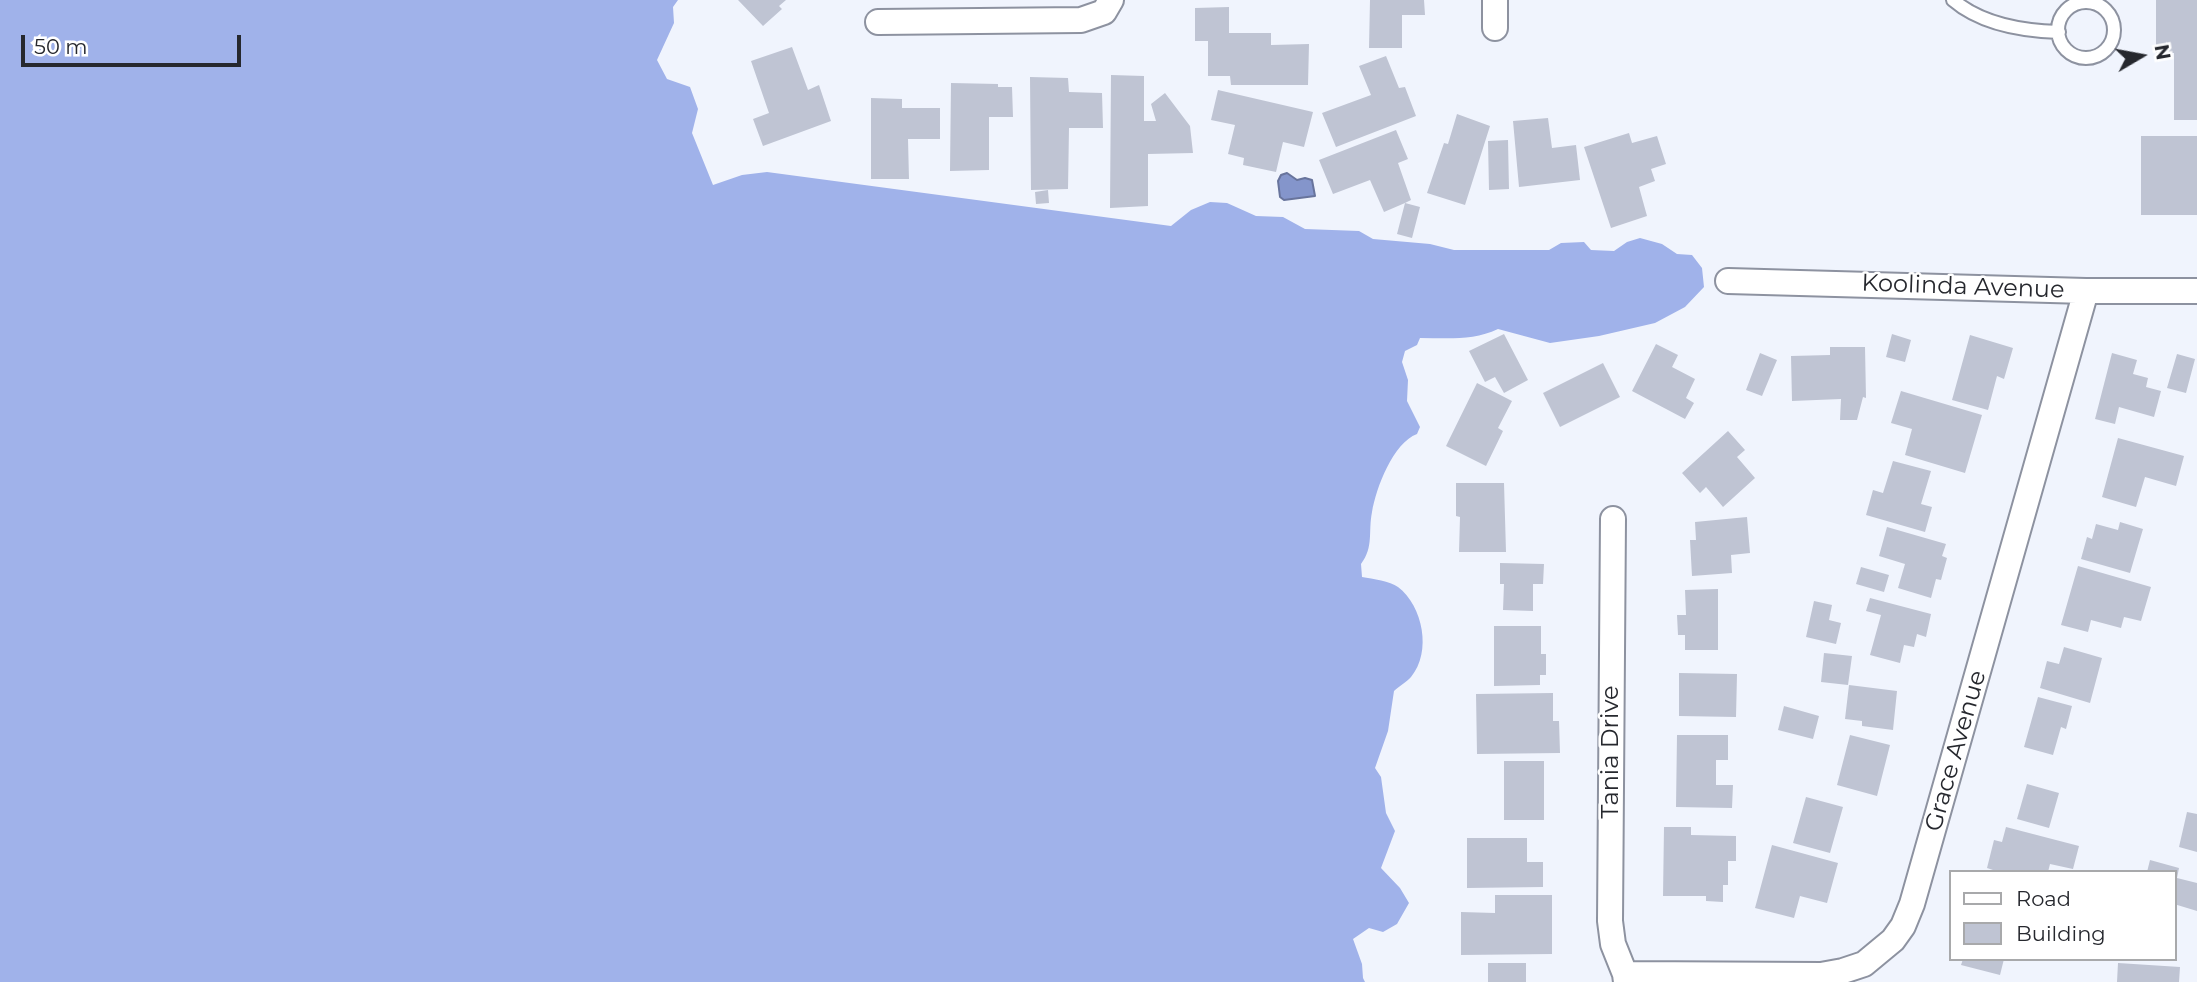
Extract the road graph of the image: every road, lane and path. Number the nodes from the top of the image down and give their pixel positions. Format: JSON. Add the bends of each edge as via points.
{"nodes":[{"id":1,"x":1111,"y":0,"type":"edge"},
{"id":2,"x":1495,"y":0,"type":"edge"},
{"id":3,"x":1953,"y":0,"type":"edge"},
{"id":4,"x":878,"y":22,"type":"dead end"},
{"id":5,"x":1495,"y":28,"type":"dead end"},
{"id":6,"x":2059,"y":32,"type":"junction"},
{"id":7,"x":1728,"y":281,"type":"dead end"},
{"id":8,"x":2087,"y":290,"type":"junction"},
{"id":9,"x":2197,"y":290,"type":"edge"},
{"id":10,"x":1613,"y":519,"type":"dead end"},
{"id":11,"x":1625,"y":978,"type":"edge"}],
"edges":[{"from":1,"to":4,"type":"street","via":[[1104,12],[1081,20]]},
{"from":2,"to":5,"type":"street"},
{"from":3,"to":6,"type":"lane","via":[[2003,24]]},
{"from":6,"to":6,"type":"lane","via":[[2060,41],[2072,55],[2090,58],[2106,51],[2114,26],[2105,9],[2079,3],[2063,14]]},
{"from":7,"to":8,"type":"street","name":"Koolinda Avenue"},
{"from":8,"to":9,"type":"street","name":"Koolinda Avenue"},
{"from":8,"to":11,"type":"street","name":"Grace Avenue","via":[[1903,926],[1864,964],[1821,975]]},
{"from":10,"to":11,"type":"street","name":"Tania Drive","via":[[1610,921]]}]}
